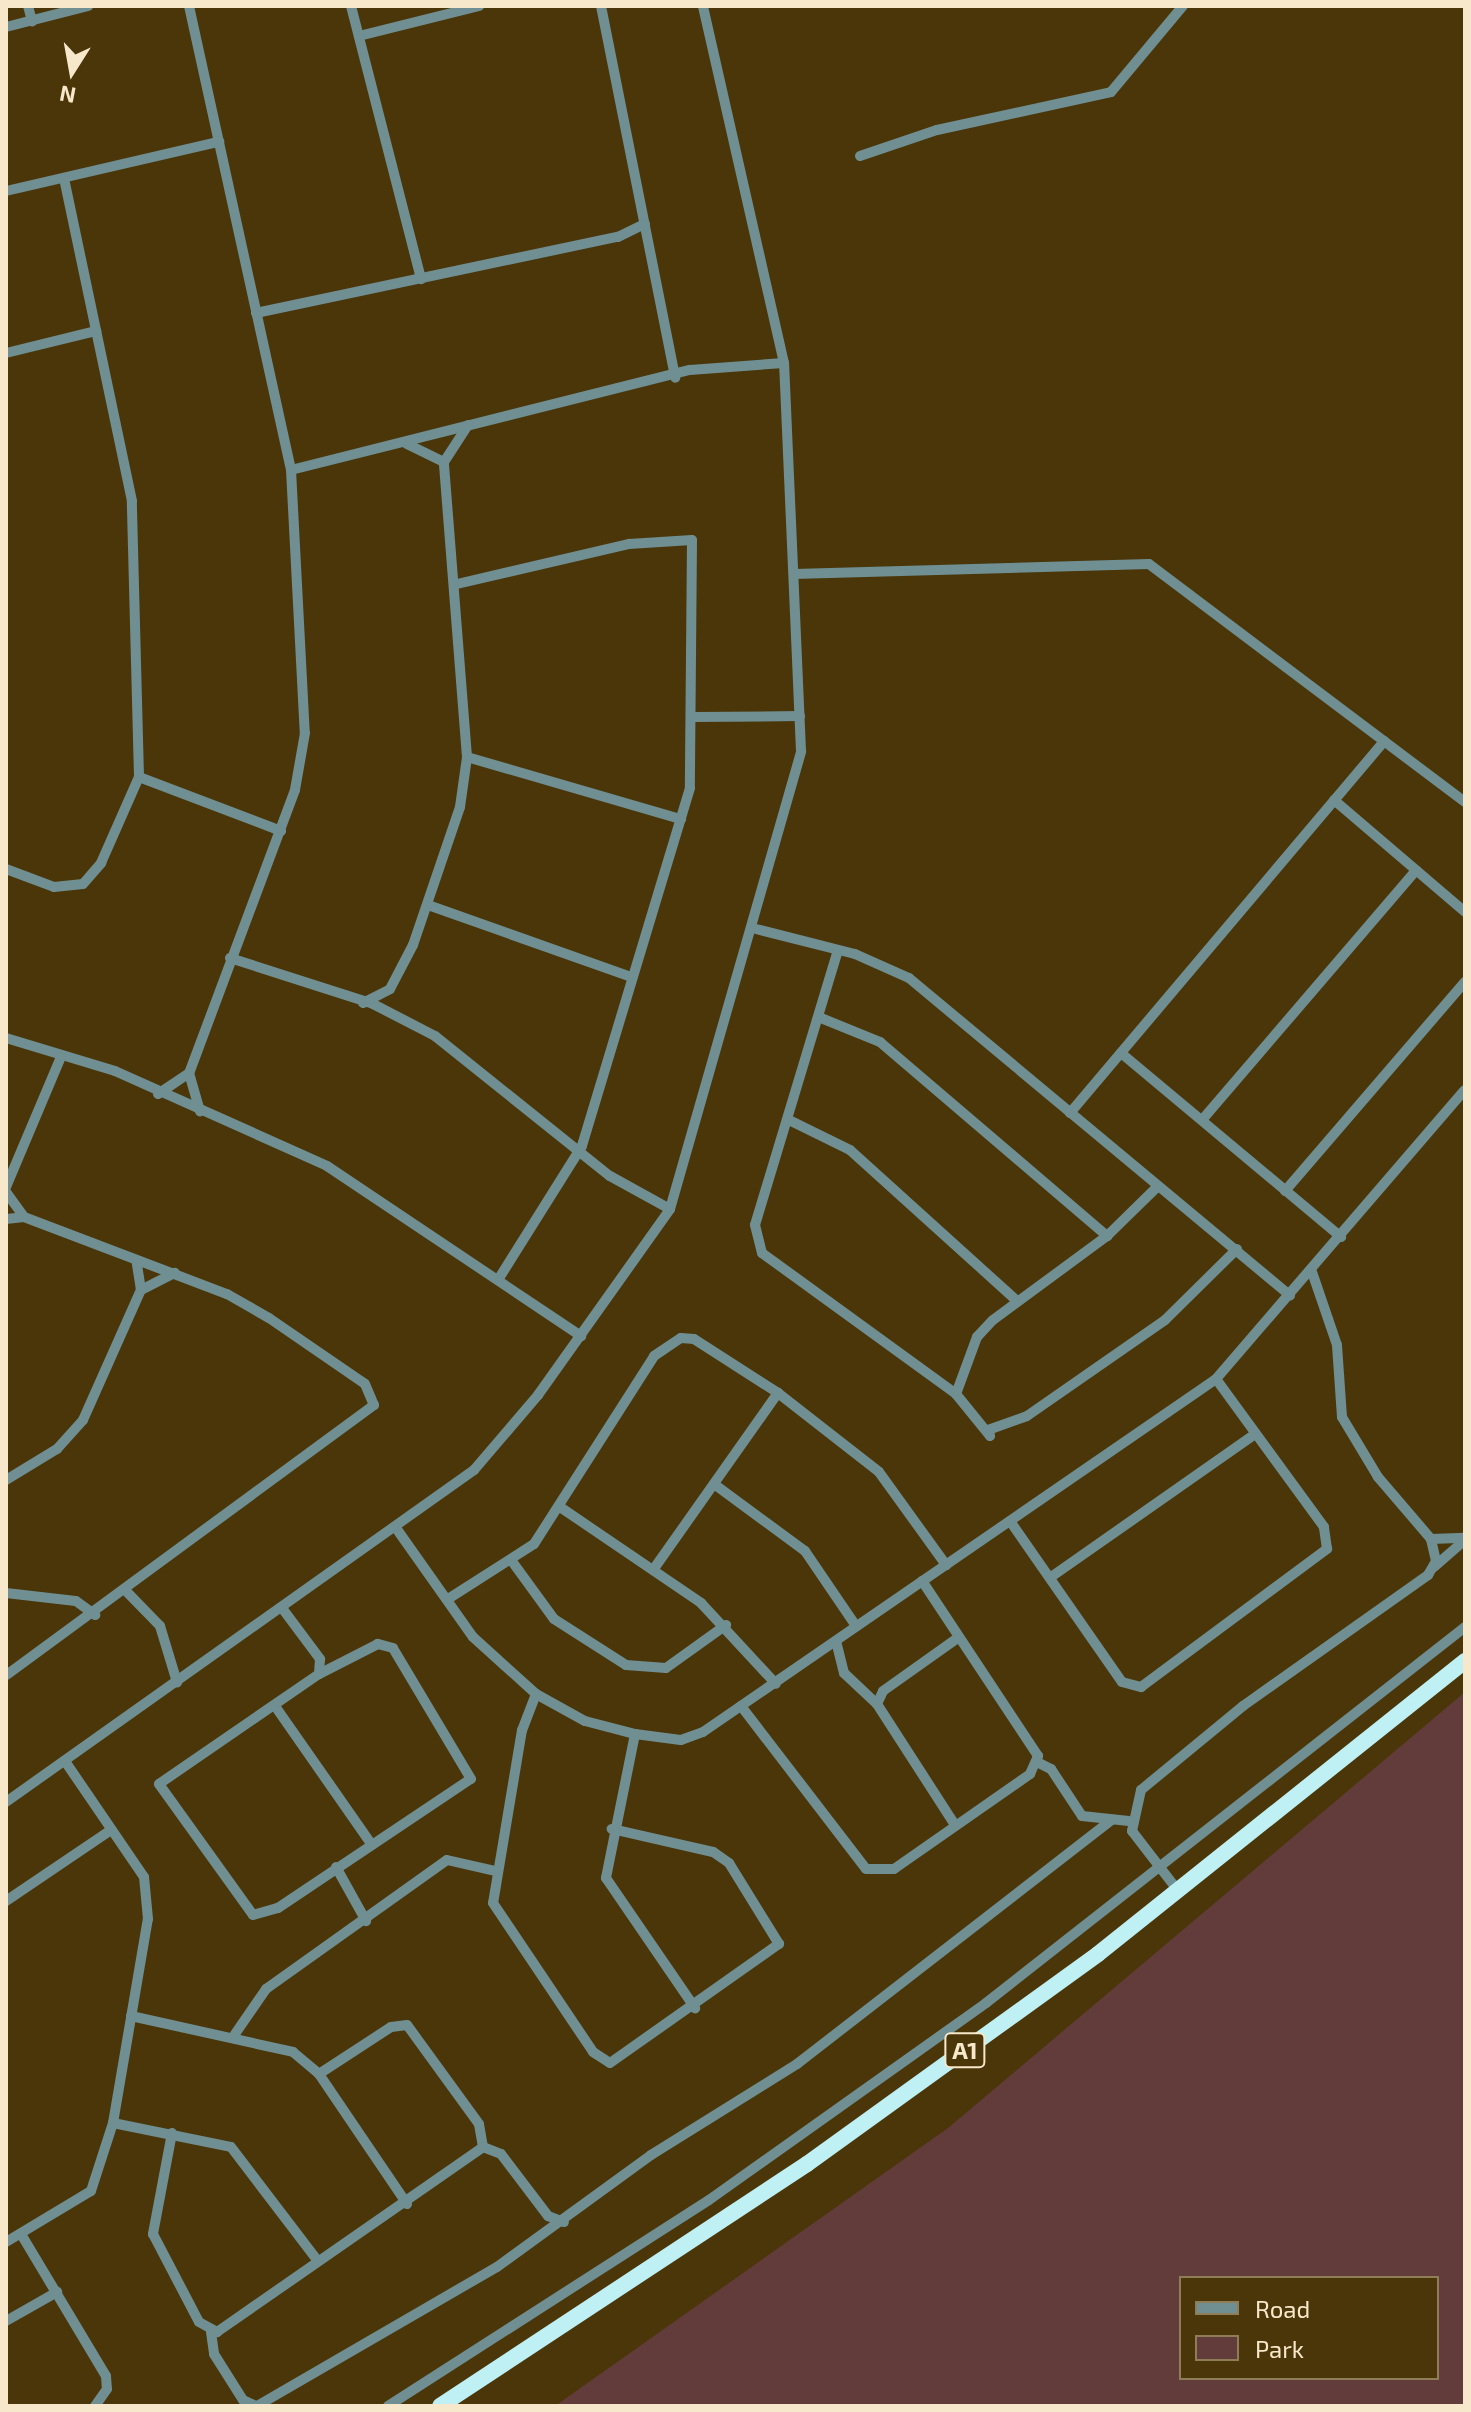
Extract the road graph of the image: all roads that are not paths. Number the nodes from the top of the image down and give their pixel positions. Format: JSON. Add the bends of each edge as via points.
{"nodes":[{"id":1,"x":28,"y":6,"type":"edge"},
{"id":2,"x":88,"y":6,"type":"edge"},
{"id":3,"x":189,"y":6,"type":"edge"},
{"id":4,"x":351,"y":6,"type":"edge"},
{"id":5,"x":479,"y":6,"type":"edge"},
{"id":6,"x":601,"y":6,"type":"edge"},
{"id":7,"x":703,"y":6,"type":"edge"},
{"id":8,"x":1183,"y":6,"type":"edge"},
{"id":9,"x":32,"y":21,"type":"junction"},
{"id":10,"x":6,"y":27,"type":"edge"},
{"id":11,"x":359,"y":36,"type":"junction"},
{"id":12,"x":219,"y":142,"type":"junction"},
{"id":13,"x":860,"y":156,"type":"dead end"},
{"id":14,"x":64,"y":179,"type":"junction"},
{"id":15,"x":6,"y":191,"type":"edge"},
{"id":16,"x":645,"y":224,"type":"junction"},
{"id":17,"x":421,"y":279,"type":"junction"},
{"id":18,"x":256,"y":313,"type":"junction"},
{"id":19,"x":96,"y":331,"type":"junction"},
{"id":20,"x":6,"y":353,"type":"edge"},
{"id":21,"x":784,"y":363,"type":"junction"},
{"id":22,"x":675,"y":378,"type":"junction"},
{"id":23,"x":468,"y":425,"type":"junction"},
{"id":24,"x":405,"y":443,"type":"junction"},
{"id":25,"x":444,"y":462,"type":"junction"},
{"id":26,"x":291,"y":470,"type":"junction"},
{"id":27,"x":794,"y":574,"type":"junction"},
{"id":28,"x":457,"y":584,"type":"junction"},
{"id":29,"x":800,"y":716,"type":"junction"},
{"id":30,"x":694,"y":717,"type":"junction"},
{"id":31,"x":1384,"y":741,"type":"junction"},
{"id":32,"x":467,"y":757,"type":"junction"},
{"id":33,"x":139,"y":777,"type":"junction"},
{"id":34,"x":1334,"y":800,"type":"junction"},
{"id":35,"x":1465,"y":802,"type":"edge"},
{"id":36,"x":681,"y":819,"type":"junction"},
{"id":37,"x":281,"y":831,"type":"junction"},
{"id":38,"x":6,"y":869,"type":"edge"},
{"id":39,"x":1416,"y":870,"type":"junction"},
{"id":40,"x":428,"y":905,"type":"junction"},
{"id":41,"x":1465,"y":912,"type":"edge"},
{"id":42,"x":756,"y":929,"type":"junction"},
{"id":43,"x":838,"y":950,"type":"junction"},
{"id":44,"x":230,"y":958,"type":"junction"},
{"id":45,"x":629,"y":976,"type":"junction"},
{"id":46,"x":1465,"y":982,"type":"edge"},
{"id":47,"x":390,"y":989,"type":"junction"},
{"id":48,"x":363,"y":1003,"type":"junction"},
{"id":49,"x":397,"y":1017,"type":"junction"},
{"id":50,"x":821,"y":1018,"type":"junction"},
{"id":51,"x":6,"y":1038,"type":"edge"},
{"id":52,"x":1121,"y":1053,"type":"junction"},
{"id":53,"x":61,"y":1057,"type":"junction"},
{"id":54,"x":189,"y":1073,"type":"junction"},
{"id":55,"x":1464,"y":1093,"type":"edge"},
{"id":56,"x":158,"y":1094,"type":"junction"},
{"id":57,"x":200,"y":1111,"type":"junction"},
{"id":58,"x":1070,"y":1113,"type":"junction"},
{"id":59,"x":789,"y":1120,"type":"junction"},
{"id":60,"x":1202,"y":1120,"type":"junction"},
{"id":61,"x":582,"y":1146,"type":"junction"},
{"id":62,"x":1158,"y":1186,"type":"junction"},
{"id":63,"x":6,"y":1190,"type":"edge"},
{"id":64,"x":1285,"y":1191,"type":"junction"},
{"id":65,"x":670,"y":1209,"type":"junction"},
{"id":66,"x":24,"y":1217,"type":"junction"},
{"id":67,"x":6,"y":1219,"type":"edge"},
{"id":68,"x":1107,"y":1236,"type":"junction"},
{"id":69,"x":1341,"y":1237,"type":"junction"},
{"id":70,"x":1237,"y":1249,"type":"junction"},
{"id":71,"x":136,"y":1260,"type":"junction"},
{"id":72,"x":1312,"y":1272,"type":"junction"},
{"id":73,"x":175,"y":1273,"type":"junction"},
{"id":74,"x":498,"y":1280,"type":"junction"},
{"id":75,"x":141,"y":1290,"type":"junction"},
{"id":76,"x":1290,"y":1295,"type":"junction"},
{"id":77,"x":1016,"y":1300,"type":"junction"},
{"id":78,"x":581,"y":1336,"type":"junction"},
{"id":79,"x":1216,"y":1379,"type":"junction"},
{"id":80,"x":778,"y":1393,"type":"junction"},
{"id":81,"x":956,"y":1394,"type":"junction"},
{"id":82,"x":1255,"y":1434,"type":"junction"},
{"id":83,"x":6,"y":1480,"type":"edge"},
{"id":84,"x":714,"y":1484,"type":"junction"},
{"id":85,"x":560,"y":1507,"type":"junction"},
{"id":86,"x":1010,"y":1521,"type":"junction"},
{"id":87,"x":396,"y":1528,"type":"junction"},
{"id":88,"x":1431,"y":1539,"type":"junction"},
{"id":89,"x":1465,"y":1539,"type":"edge"},
{"id":90,"x":511,"y":1560,"type":"junction"},
{"id":91,"x":946,"y":1565,"type":"junction"},
{"id":92,"x":1434,"y":1567,"type":"junction"},
{"id":93,"x":653,"y":1570,"type":"junction"},
{"id":94,"x":1051,"y":1577,"type":"junction"},
{"id":95,"x":922,"y":1581,"type":"junction"},
{"id":96,"x":126,"y":1591,"type":"junction"},
{"id":97,"x":6,"y":1593,"type":"edge"},
{"id":98,"x":448,"y":1599,"type":"junction"},
{"id":99,"x":282,"y":1608,"type":"junction"},
{"id":100,"x":95,"y":1615,"type":"junction"},
{"id":101,"x":726,"y":1625,"type":"junction"},
{"id":102,"x":856,"y":1626,"type":"junction"},
{"id":103,"x":1465,"y":1627,"type":"edge"},
{"id":104,"x":959,"y":1637,"type":"junction"},
{"id":105,"x":836,"y":1641,"type":"junction"},
{"id":106,"x":1465,"y":1661,"type":"edge"},
{"id":107,"x":319,"y":1674,"type":"junction"},
{"id":108,"x":6,"y":1675,"type":"edge"},
{"id":109,"x":177,"y":1682,"type":"junction"},
{"id":110,"x":776,"y":1684,"type":"junction"},
{"id":111,"x":536,"y":1694,"type":"junction"},
{"id":112,"x":877,"y":1704,"type":"junction"},
{"id":113,"x":275,"y":1706,"type":"junction"},
{"id":114,"x":741,"y":1706,"type":"junction"},
{"id":115,"x":635,"y":1734,"type":"junction"},
{"id":116,"x":65,"y":1761,"type":"junction"},
{"id":117,"x":1037,"y":1762,"type":"junction"},
{"id":118,"x":9,"y":1799,"type":"edge"},
{"id":119,"x":1111,"y":1820,"type":"junction"},
{"id":120,"x":1129,"y":1821,"type":"junction"},
{"id":121,"x":955,"y":1825,"type":"junction"},
{"id":122,"x":612,"y":1829,"type":"junction"},
{"id":123,"x":111,"y":1830,"type":"junction"},
{"id":124,"x":372,"y":1845,"type":"junction"},
{"id":125,"x":336,"y":1867,"type":"junction"},
{"id":126,"x":1163,"y":1869,"type":"junction"},
{"id":127,"x":495,"y":1871,"type":"junction"},
{"id":128,"x":1179,"y":1892,"type":"junction"},
{"id":129,"x":6,"y":1901,"type":"edge"},
{"id":130,"x":366,"y":1921,"type":"junction"},
{"id":131,"x":695,"y":2008,"type":"junction"},
{"id":132,"x":131,"y":2016,"type":"junction"},
{"id":133,"x":235,"y":2034,"type":"junction"},
{"id":134,"x":319,"y":2074,"type":"junction"},
{"id":135,"x":113,"y":2123,"type":"junction"},
{"id":136,"x":172,"y":2133,"type":"junction"},
{"id":137,"x":483,"y":2147,"type":"junction"},
{"id":138,"x":407,"y":2204,"type":"junction"},
{"id":139,"x":564,"y":2222,"type":"junction"},
{"id":140,"x":21,"y":2234,"type":"junction"},
{"id":141,"x":6,"y":2242,"type":"edge"},
{"id":142,"x":318,"y":2261,"type":"junction"},
{"id":143,"x":57,"y":2292,"type":"junction"},
{"id":144,"x":6,"y":2321,"type":"edge"},
{"id":145,"x":211,"y":2332,"type":"junction"},
{"id":146,"x":95,"y":2406,"type":"edge"},
{"id":147,"x":256,"y":2406,"type":"edge"},
{"id":148,"x":388,"y":2406,"type":"edge"},
{"id":149,"x":440,"y":2406,"type":"edge"}],
"edges":[{"from":1,"to":9,"type":"street"},
{"from":2,"to":9,"type":"street"},
{"from":3,"to":12,"type":"street"},
{"from":4,"to":11,"type":"street"},
{"from":5,"to":11,"type":"street"},
{"from":6,"to":16,"type":"street"},
{"from":7,"to":21,"type":"street"},
{"from":8,"to":13,"type":"street","via":[[1111,92],[937,130]]},
{"from":9,"to":10,"type":"street"},
{"from":11,"to":17,"type":"street"},
{"from":12,"to":14,"type":"street"},
{"from":12,"to":18,"type":"street"},
{"from":14,"to":15,"type":"street"},
{"from":14,"to":19,"type":"street"},
{"from":16,"to":17,"type":"street","via":[[618,237]]},
{"from":16,"to":22,"type":"street"},
{"from":17,"to":18,"type":"street"},
{"from":18,"to":26,"type":"street"},
{"from":19,"to":20,"type":"street"},
{"from":19,"to":33,"type":"street","via":[[132,501]]},
{"from":21,"to":22,"type":"street","via":[[725,364]]},
{"from":21,"to":27,"type":"street"},
{"from":22,"to":23,"type":"street"},
{"from":23,"to":24,"type":"street"},
{"from":23,"to":25,"type":"street"},
{"from":24,"to":25,"type":"street"},
{"from":24,"to":26,"type":"street"},
{"from":25,"to":28,"type":"street"},
{"from":26,"to":37,"type":"street","via":[[305,749]]},
{"from":27,"to":29,"type":"street"},
{"from":27,"to":31,"type":"street","via":[[1149,564]]},
{"from":28,"to":30,"type":"street","via":[[629,544],[692,540]]},
{"from":28,"to":32,"type":"street","via":[[456,679]]},
{"from":29,"to":30,"type":"street"},
{"from":29,"to":42,"type":"street","via":[[799,774]]},
{"from":30,"to":36,"type":"street"},
{"from":31,"to":34,"type":"street"},
{"from":31,"to":35,"type":"street"},
{"from":32,"to":36,"type":"street"},
{"from":32,"to":40,"type":"street","via":[[452,840]]},
{"from":33,"to":37,"type":"street"},
{"from":33,"to":38,"type":"street","via":[[101,863],[83,884],[54,887]]},
{"from":34,"to":39,"type":"street"},
{"from":34,"to":52,"type":"street"},
{"from":36,"to":45,"type":"street"},
{"from":37,"to":44,"type":"street"},
{"from":39,"to":41,"type":"street"},
{"from":39,"to":60,"type":"street"},
{"from":40,"to":45,"type":"street"},
{"from":40,"to":47,"type":"street"},
{"from":42,"to":43,"type":"street"},
{"from":42,"to":65,"type":"street"},
{"from":43,"to":50,"type":"street"},
{"from":43,"to":58,"type":"street","via":[[909,978]]},
{"from":44,"to":48,"type":"street"},
{"from":44,"to":54,"type":"street"},
{"from":45,"to":61,"type":"street"},
{"from":46,"to":64,"type":"street"},
{"from":47,"to":48,"type":"street"},
{"from":47,"to":49,"type":"street"},
{"from":48,"to":49,"type":"street"},
{"from":49,"to":61,"type":"street","via":[[435,1036]]},
{"from":50,"to":59,"type":"street"},
{"from":50,"to":68,"type":"street","via":[[880,1042]]},
{"from":51,"to":53,"type":"street"},
{"from":52,"to":58,"type":"street"},
{"from":52,"to":60,"type":"street"},
{"from":53,"to":56,"type":"street","via":[[115,1071]]},
{"from":53,"to":63,"type":"street"},
{"from":54,"to":56,"type":"street"},
{"from":54,"to":57,"type":"street"},
{"from":55,"to":69,"type":"street"},
{"from":56,"to":57,"type":"street"},
{"from":57,"to":74,"type":"street","via":[[353,1180]]},
{"from":58,"to":62,"type":"street"},
{"from":59,"to":77,"type":"street","via":[[850,1150]]},
{"from":59,"to":81,"type":"street","via":[[755,1225],[762,1253]]},
{"from":60,"to":64,"type":"street"},
{"from":61,"to":65,"type":"street","via":[[610,1176]]},
{"from":61,"to":74,"type":"street"},
{"from":62,"to":68,"type":"street"},
{"from":62,"to":70,"type":"street"},
{"from":63,"to":66,"type":"street"},
{"from":64,"to":69,"type":"street"},
{"from":65,"to":78,"type":"street"},
{"from":66,"to":67,"type":"street"},
{"from":66,"to":71,"type":"street"},
{"from":68,"to":77,"type":"street"},
{"from":69,"to":72,"type":"street"},
{"from":70,"to":76,"type":"street"},
{"from":70,"to":81,"type":"street","via":[[1165,1320],[1013,1424],[988,1430],[990,1436]]},
{"from":71,"to":73,"type":"street"},
{"from":71,"to":75,"type":"street"},
{"from":72,"to":76,"type":"street"},
{"from":72,"to":88,"type":"street","via":[[1337,1345],[1342,1417],[1378,1477]]},
{"from":73,"to":75,"type":"street"},
{"from":73,"to":96,"type":"street","via":[[227,1294],[344,1368],[373,1392],[374,1405]]},
{"from":74,"to":78,"type":"street"},
{"from":75,"to":83,"type":"street","via":[[83,1420],[57,1449]]},
{"from":76,"to":79,"type":"street"},
{"from":77,"to":81,"type":"street","via":[[977,1337]]},
{"from":78,"to":87,"type":"street","via":[[498,1448]]},
{"from":79,"to":82,"type":"street"},
{"from":79,"to":86,"type":"street"},
{"from":80,"to":84,"type":"street"},
{"from":80,"to":85,"type":"street","via":[[694,1339],[665,1344]]},
{"from":80,"to":91,"type":"street","via":[[879,1472]]},
{"from":82,"to":94,"type":"street"},
{"from":82,"to":94,"type":"street","via":[[1324,1527],[1327,1549],[1141,1687],[1122,1682]]},
{"from":84,"to":93,"type":"street"},
{"from":84,"to":102,"type":"street","via":[[805,1551]]},
{"from":85,"to":90,"type":"street","via":[[534,1544]]},
{"from":85,"to":93,"type":"street"},
{"from":86,"to":91,"type":"street"},
{"from":86,"to":94,"type":"street"},
{"from":87,"to":98,"type":"street"},
{"from":87,"to":99,"type":"street"},
{"from":88,"to":89,"type":"street"},
{"from":88,"to":92,"type":"street"},
{"from":89,"to":92,"type":"street"},
{"from":90,"to":98,"type":"street"},
{"from":90,"to":101,"type":"street","via":[[554,1619],[626,1665],[666,1668]]},
{"from":91,"to":95,"type":"street"},
{"from":92,"to":120,"type":"street","via":[[1153,1778],[1135,1798]]},
{"from":93,"to":101,"type":"street"},
{"from":95,"to":102,"type":"street"},
{"from":95,"to":104,"type":"street"},
{"from":96,"to":100,"type":"street"},
{"from":96,"to":109,"type":"street","via":[[160,1626]]},
{"from":97,"to":100,"type":"street","via":[[76,1601]]},
{"from":98,"to":111,"type":"street","via":[[473,1637]]},
{"from":99,"to":107,"type":"street","via":[[320,1659]]},
{"from":99,"to":109,"type":"street"},
{"from":100,"to":108,"type":"street"},
{"from":101,"to":110,"type":"street"},
{"from":102,"to":105,"type":"street"},
{"from":103,"to":126,"type":"street"},
{"from":104,"to":112,"type":"street","via":[[883,1691]]},
{"from":104,"to":117,"type":"street","via":[[1036,1748]]},
{"from":105,"to":110,"type":"street"},
{"from":105,"to":112,"type":"street","via":[[844,1673]]},
{"from":106,"to":128,"type":"highway","number":"A1"},
{"from":107,"to":113,"type":"street"},
{"from":107,"to":124,"type":"street","via":[[378,1644],[393,1648],[471,1773],[469,1784]]},
{"from":109,"to":116,"type":"street"},
{"from":110,"to":114,"type":"street"},
{"from":111,"to":115,"type":"street","via":[[585,1721]]},
{"from":111,"to":127,"type":"street","via":[[522,1730]]},
{"from":112,"to":121,"type":"street"},
{"from":113,"to":124,"type":"street"},
{"from":113,"to":125,"type":"street","via":[[163,1778],[159,1792],[253,1915],[267,1914]]},
{"from":114,"to":115,"type":"street","via":[[681,1740]]},
{"from":114,"to":121,"type":"street","via":[[866,1869],[894,1869]]},
{"from":115,"to":122,"type":"street"},
{"from":116,"to":118,"type":"street"},
{"from":116,"to":123,"type":"street"},
{"from":117,"to":119,"type":"street","via":[[1051,1769],[1082,1816]]},
{"from":117,"to":121,"type":"street"},
{"from":119,"to":120,"type":"street"},
{"from":119,"to":139,"type":"street","via":[[812,2054],[651,2155]]},
{"from":120,"to":126,"type":"street"},
{"from":122,"to":131,"type":"street","via":[[605,1861],[612,1892]]},
{"from":122,"to":131,"type":"street","via":[[713,1852],[729,1863],[776,1931],[779,1944],[770,1956]]},
{"from":123,"to":129,"type":"street"},
{"from":123,"to":132,"type":"street","via":[[149,1898]]},
{"from":124,"to":125,"type":"street"},
{"from":125,"to":130,"type":"street"},
{"from":126,"to":128,"type":"street"},
{"from":126,"to":148,"type":"street","via":[[709,2200]]},
{"from":127,"to":130,"type":"street","via":[[447,1860]]},
{"from":127,"to":131,"type":"street","via":[[493,1903],[501,1918],[600,2061],[621,2058]]},
{"from":128,"to":149,"type":"highway","number":"A1","via":[[807,2164]]},
{"from":130,"to":133,"type":"street","via":[[266,1989]]},
{"from":132,"to":133,"type":"street"},
{"from":132,"to":135,"type":"street"},
{"from":133,"to":134,"type":"street","via":[[280,2046]]},
{"from":134,"to":137,"type":"street","via":[[391,2027],[407,2025],[479,2124]]},
{"from":134,"to":138,"type":"street"},
{"from":135,"to":136,"type":"street"},
{"from":135,"to":140,"type":"street","via":[[91,2191]]},
{"from":136,"to":142,"type":"street","via":[[231,2147]]},
{"from":136,"to":145,"type":"street","via":[[153,2234]]},
{"from":137,"to":138,"type":"street"},
{"from":137,"to":139,"type":"street","via":[[501,2154],[548,2216]]},
{"from":138,"to":142,"type":"street"},
{"from":139,"to":147,"type":"street"},
{"from":140,"to":141,"type":"street"},
{"from":140,"to":143,"type":"street"},
{"from":142,"to":145,"type":"street","via":[[223,2331]]},
{"from":143,"to":144,"type":"street"},
{"from":143,"to":146,"type":"street","via":[[106,2376],[107,2389]]},
{"from":145,"to":147,"type":"street","via":[[214,2354],[243,2400]]}]}
